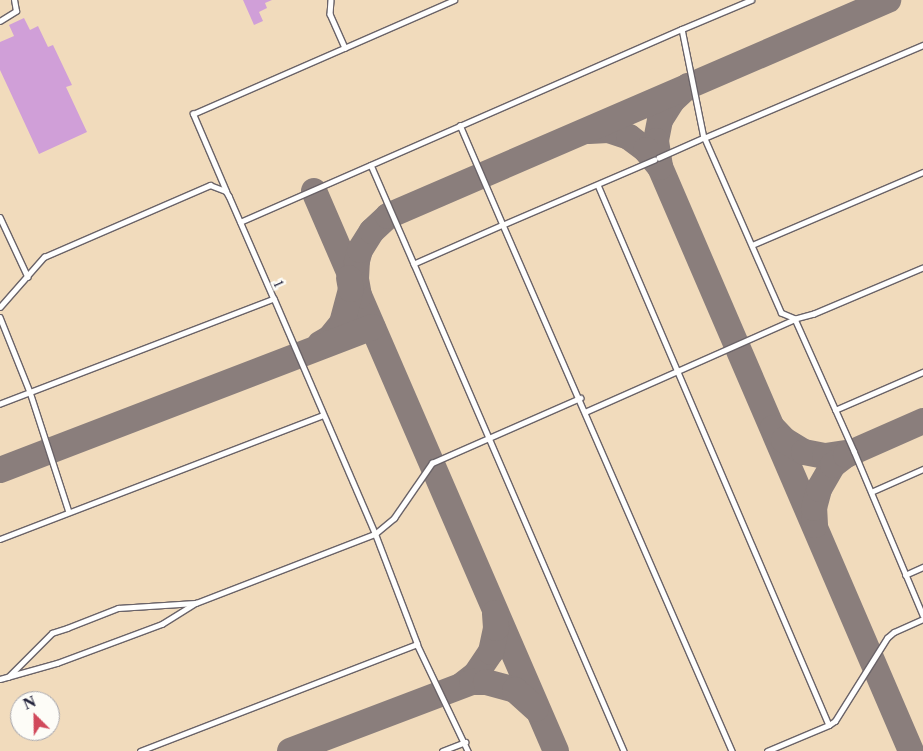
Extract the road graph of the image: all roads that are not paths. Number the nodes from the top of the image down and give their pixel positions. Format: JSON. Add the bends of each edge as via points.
{"nodes":[{"id":1,"x":14,"y":0,"type":"edge"},
{"id":2,"x":331,"y":0,"type":"edge"},
{"id":3,"x":454,"y":0,"type":"edge"},
{"id":4,"x":751,"y":0,"type":"edge"},
{"id":5,"x":0,"y":20,"type":"edge"},
{"id":6,"x":682,"y":29,"type":"junction"},
{"id":7,"x":923,"y":45,"type":"edge"},
{"id":8,"x":345,"y":48,"type":"junction"},
{"id":9,"x":460,"y":125,"type":"junction"},
{"id":10,"x":704,"y":138,"type":"junction"},
{"id":11,"x":371,"y":165,"type":"junction"},
{"id":12,"x":923,"y":172,"type":"edge"},
{"id":13,"x":598,"y":185,"type":"junction"},
{"id":14,"x":226,"y":191,"type":"junction"},
{"id":15,"x":0,"y":216,"type":"edge"},
{"id":16,"x":240,"y":222,"type":"junction"},
{"id":17,"x":503,"y":225,"type":"junction"},
{"id":18,"x":752,"y":245,"type":"junction"},
{"id":19,"x":414,"y":264,"type":"junction"},
{"id":20,"x":923,"y":268,"type":"edge"},
{"id":21,"x":28,"y":277,"type":"junction"},
{"id":22,"x":274,"y":299,"type":"junction"},
{"id":23,"x":0,"y":307,"type":"edge"},
{"id":24,"x":0,"y":317,"type":"edge"},
{"id":25,"x":795,"y":319,"type":"junction"},
{"id":26,"x":678,"y":371,"type":"junction"},
{"id":27,"x":923,"y":372,"type":"edge"},
{"id":28,"x":30,"y":392,"type":"junction"},
{"id":29,"x":580,"y":398,"type":"junction"},
{"id":30,"x":0,"y":404,"type":"edge"},
{"id":31,"x":835,"y":410,"type":"junction"},
{"id":32,"x":585,"y":412,"type":"junction"},
{"id":33,"x":323,"y":414,"type":"junction"},
{"id":34,"x":491,"y":437,"type":"junction"},
{"id":35,"x":923,"y":469,"type":"edge"},
{"id":36,"x":871,"y":492,"type":"junction"},
{"id":37,"x":69,"y":512,"type":"junction"},
{"id":38,"x":375,"y":534,"type":"junction"},
{"id":39,"x":0,"y":539,"type":"edge"},
{"id":40,"x":923,"y":567,"type":"edge"},
{"id":41,"x":905,"y":574,"type":"junction"},
{"id":42,"x":196,"y":603,"type":"junction"},
{"id":43,"x":923,"y":615,"type":"edge"},
{"id":44,"x":923,"y":619,"type":"edge"},
{"id":45,"x":417,"y":644,"type":"junction"},
{"id":46,"x":7,"y":677,"type":"junction"},
{"id":47,"x":0,"y":679,"type":"edge"},
{"id":48,"x":828,"y":725,"type":"junction"},
{"id":49,"x":465,"y":742,"type":"junction"},
{"id":50,"x":140,"y":751,"type":"edge"},
{"id":51,"x":442,"y":751,"type":"edge"},
{"id":52,"x":468,"y":751,"type":"edge"},
{"id":53,"x":624,"y":751,"type":"edge"},
{"id":54,"x":732,"y":751,"type":"edge"},
{"id":55,"x":767,"y":751,"type":"edge"}],
"edges":[{"from":1,"to":5,"type":"lane","via":[[16,11]]},
{"from":2,"to":8,"type":"lane","via":[[330,14]]},
{"from":3,"to":8,"type":"lane"},
{"from":4,"to":6,"type":"lane"},
{"from":6,"to":9,"type":"lane"},
{"from":6,"to":10,"type":"lane"},
{"from":7,"to":10,"type":"lane"},
{"from":8,"to":14,"type":"lane","name":"1","via":[[193,114]]},
{"from":9,"to":11,"type":"lane"},
{"from":9,"to":17,"type":"lane"},
{"from":10,"to":13,"type":"lane"},
{"from":10,"to":18,"type":"lane"},
{"from":11,"to":16,"type":"lane"},
{"from":11,"to":19,"type":"lane"},
{"from":12,"to":18,"type":"lane"},
{"from":13,"to":17,"type":"lane"},
{"from":13,"to":26,"type":"lane"},
{"from":14,"to":16,"type":"lane","name":"1"},
{"from":14,"to":21,"type":"lane","via":[[210,185],[44,257]]},
{"from":15,"to":21,"type":"lane"},
{"from":16,"to":22,"type":"lane","name":"1"},
{"from":17,"to":19,"type":"lane"},
{"from":17,"to":29,"type":"lane"},
{"from":18,"to":25,"type":"lane","via":[[781,313]]},
{"from":19,"to":34,"type":"lane"},
{"from":20,"to":25,"type":"lane"},
{"from":21,"to":23,"type":"lane"},
{"from":22,"to":28,"type":"lane","name":"1"},
{"from":22,"to":33,"type":"lane"},
{"from":24,"to":28,"type":"lane"},
{"from":25,"to":26,"type":"lane"},
{"from":25,"to":31,"type":"lane"},
{"from":26,"to":32,"type":"lane"},
{"from":26,"to":48,"type":"lane"},
{"from":27,"to":31,"type":"lane"},
{"from":28,"to":30,"type":"lane","name":"1"},
{"from":28,"to":37,"type":"lane"},
{"from":29,"to":32,"type":"lane"},
{"from":29,"to":34,"type":"lane"},
{"from":31,"to":36,"type":"lane"},
{"from":32,"to":54,"type":"lane"},
{"from":33,"to":37,"type":"lane"},
{"from":33,"to":38,"type":"lane"},
{"from":34,"to":38,"type":"lane","via":[[432,463],[394,518]]},
{"from":34,"to":53,"type":"lane"},
{"from":35,"to":36,"type":"lane"},
{"from":36,"to":41,"type":"lane"},
{"from":37,"to":39,"type":"lane"},
{"from":38,"to":42,"type":"lane"},
{"from":38,"to":45,"type":"lane"},
{"from":40,"to":41,"type":"lane"},
{"from":41,"to":43,"type":"lane"},
{"from":42,"to":46,"type":"lane","via":[[162,624],[58,664]]},
{"from":42,"to":46,"type":"lane","via":[[118,608],[52,633]]},
{"from":44,"to":48,"type":"lane","via":[[887,638],[840,714]]},
{"from":45,"to":49,"type":"lane"},
{"from":45,"to":50,"type":"lane"},
{"from":46,"to":47,"type":"lane"},
{"from":48,"to":55,"type":"lane"},
{"from":49,"to":51,"type":"lane"},
{"from":49,"to":52,"type":"lane"}]}
